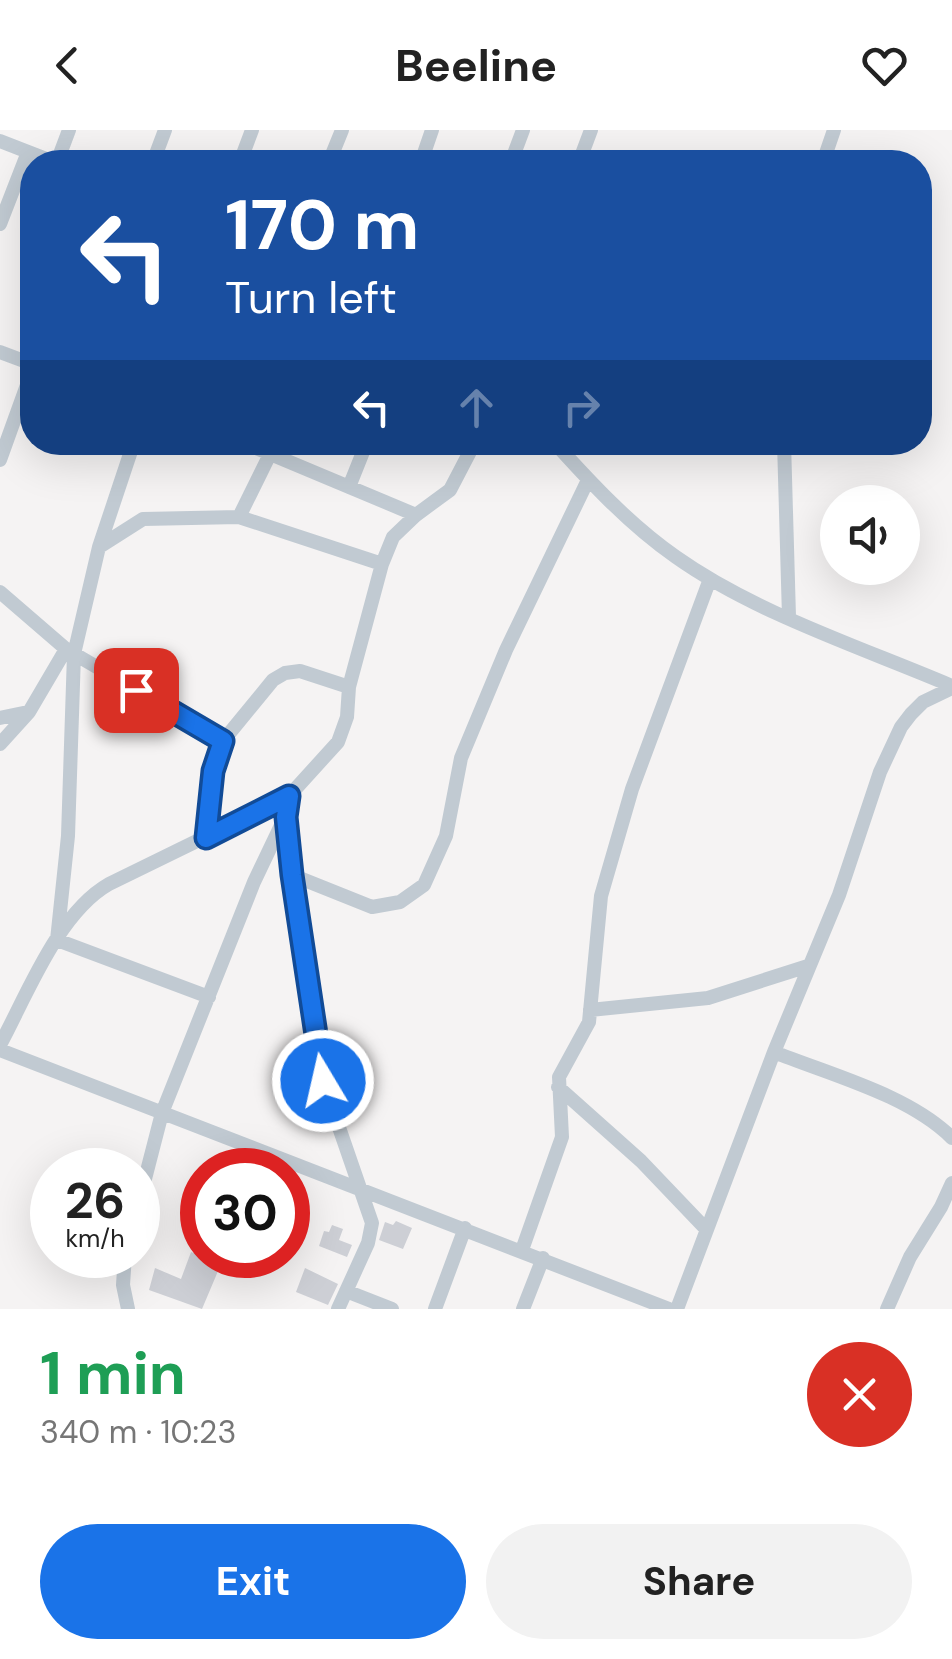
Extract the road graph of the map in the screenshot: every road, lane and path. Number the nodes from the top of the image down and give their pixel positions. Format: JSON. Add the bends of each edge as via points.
{"nodes":[{"id":1,"x":20,"y":173,"type":"edge"},
{"id":2,"x":0,"y":224,"type":"edge"},
{"id":3,"x":20,"y":402,"type":"edge"},
{"id":4,"x":130,"y":455,"type":"edge"},
{"id":5,"x":270,"y":455,"type":"edge"},
{"id":6,"x":287,"y":455,"type":"edge"},
{"id":7,"x":362,"y":455,"type":"edge"},
{"id":8,"x":470,"y":455,"type":"edge"},
{"id":9,"x":566,"y":455,"type":"edge"},
{"id":10,"x":784,"y":455,"type":"edge"},
{"id":11,"x":0,"y":460,"type":"edge"},
{"id":12,"x":588,"y":480,"type":"junction"},
{"id":13,"x":349,"y":488,"type":"junction"},
{"id":14,"x":416,"y":515,"type":"junction"},
{"id":15,"x":239,"y":517,"type":"junction"},
{"id":16,"x":99,"y":546,"type":"junction"},
{"id":17,"x":382,"y":564,"type":"junction"},
{"id":18,"x":710,"y":579,"type":"junction"},
{"id":19,"x":0,"y":592,"type":"edge"},
{"id":20,"x":789,"y":617,"type":"junction"},
{"id":21,"x":70,"y":651,"type":"junction"},
{"id":22,"x":349,"y":686,"type":"junction"},
{"id":23,"x":952,"y":687,"type":"edge"},
{"id":24,"x":29,"y":712,"type":"junction"},
{"id":25,"x":0,"y":718,"type":"edge"},
{"id":26,"x":223,"y":741,"type":"junction"},
{"id":27,"x":0,"y":744,"type":"edge"},
{"id":28,"x":289,"y":796,"type":"junction"},
{"id":29,"x":286,"y":817,"type":"junction"},
{"id":30,"x":206,"y":838,"type":"junction"},
{"id":31,"x":292,"y":875,"type":"junction"},
{"id":32,"x":57,"y":940,"type":"junction"},
{"id":33,"x":808,"y":966,"type":"junction"},
{"id":34,"x":209,"y":998,"type":"junction"},
{"id":35,"x":590,"y":1010,"type":"junction"},
{"id":36,"x":0,"y":1048,"type":"edge"},
{"id":37,"x":774,"y":1052,"type":"junction"},
{"id":38,"x":558,"y":1087,"type":"junction"},
{"id":39,"x":162,"y":1113,"type":"junction"},
{"id":40,"x":952,"y":1138,"type":"edge"},
{"id":41,"x":153,"y":1148,"type":"edge"},
{"id":42,"x":952,"y":1182,"type":"edge"},
{"id":43,"x":362,"y":1189,"type":"junction"},
{"id":44,"x":464,"y":1228,"type":"junction"},
{"id":45,"x":705,"y":1228,"type":"junction"},
{"id":46,"x":522,"y":1250,"type":"junction"},
{"id":47,"x":543,"y":1258,"type":"junction"},
{"id":48,"x":123,"y":1278,"type":"edge"},
{"id":49,"x":346,"y":1291,"type":"junction"},
{"id":50,"x":128,"y":1309,"type":"edge"},
{"id":51,"x":338,"y":1309,"type":"edge"},
{"id":52,"x":392,"y":1309,"type":"edge"},
{"id":53,"x":435,"y":1309,"type":"edge"},
{"id":54,"x":523,"y":1309,"type":"edge"},
{"id":55,"x":673,"y":1309,"type":"edge"},
{"id":56,"x":887,"y":1309,"type":"edge"}],
"edges":[{"from":1,"to":2,"type":"street"},
{"from":3,"to":11,"type":"street"},
{"from":4,"to":16,"type":"street"},
{"from":5,"to":15,"type":"street"},
{"from":6,"to":13,"type":"street"},
{"from":7,"to":13,"type":"street"},
{"from":8,"to":14,"type":"street","via":[[450,490]]},
{"from":9,"to":12,"type":"street"},
{"from":10,"to":20,"type":"street"},
{"from":12,"to":18,"type":"street","via":[[637,527]]},
{"from":12,"to":31,"type":"street","via":[[461,758],[446,836],[424,884],[400,902],[372,908]]},
{"from":13,"to":14,"type":"street"},
{"from":14,"to":17,"type":"street"},
{"from":15,"to":16,"type":"street","via":[[144,519]]},
{"from":15,"to":17,"type":"street"},
{"from":16,"to":21,"type":"street"},
{"from":17,"to":22,"type":"street"},
{"from":18,"to":20,"type":"street"},
{"from":18,"to":35,"type":"street","via":[[606,878]]},
{"from":19,"to":21,"type":"street"},
{"from":20,"to":23,"type":"street"},
{"from":21,"to":24,"type":"street"},
{"from":21,"to":26,"type":"street"},
{"from":21,"to":32,"type":"street","via":[[68,836]]},
{"from":22,"to":26,"type":"street","via":[[285,672]]},
{"from":22,"to":28,"type":"street","via":[[338,742]]},
{"from":23,"to":33,"type":"street","via":[[923,702],[900,727]]},
{"from":24,"to":25,"type":"street"},
{"from":24,"to":27,"type":"street"},
{"from":26,"to":30,"type":"street"},
{"from":28,"to":29,"type":"street"},
{"from":28,"to":30,"type":"street"},
{"from":29,"to":31,"type":"street"},
{"from":29,"to":34,"type":"street"},
{"from":30,"to":32,"type":"street","via":[[97,891]]},
{"from":31,"to":43,"type":"street","via":[[323,1081]]},
{"from":32,"to":34,"type":"street"},
{"from":32,"to":36,"type":"street"},
{"from":33,"to":35,"type":"street","via":[[708,998]]},
{"from":33,"to":37,"type":"street"},
{"from":34,"to":39,"type":"street"},
{"from":35,"to":38,"type":"street"},
{"from":36,"to":39,"type":"street"},
{"from":37,"to":40,"type":"street","via":[[900,1100]]},
{"from":37,"to":45,"type":"street"},
{"from":38,"to":45,"type":"street"},
{"from":38,"to":46,"type":"street","via":[[562,1137]]},
{"from":39,"to":41,"type":"street"},
{"from":39,"to":43,"type":"street"},
{"from":42,"to":56,"type":"street"},
{"from":43,"to":44,"type":"street"},
{"from":43,"to":49,"type":"street","via":[[372,1233]]},
{"from":44,"to":46,"type":"street"},
{"from":44,"to":53,"type":"street"},
{"from":45,"to":55,"type":"street"},
{"from":46,"to":47,"type":"street"},
{"from":47,"to":54,"type":"street"},
{"from":47,"to":55,"type":"street"},
{"from":48,"to":50,"type":"street"},
{"from":49,"to":51,"type":"street"},
{"from":49,"to":52,"type":"street"}]}
